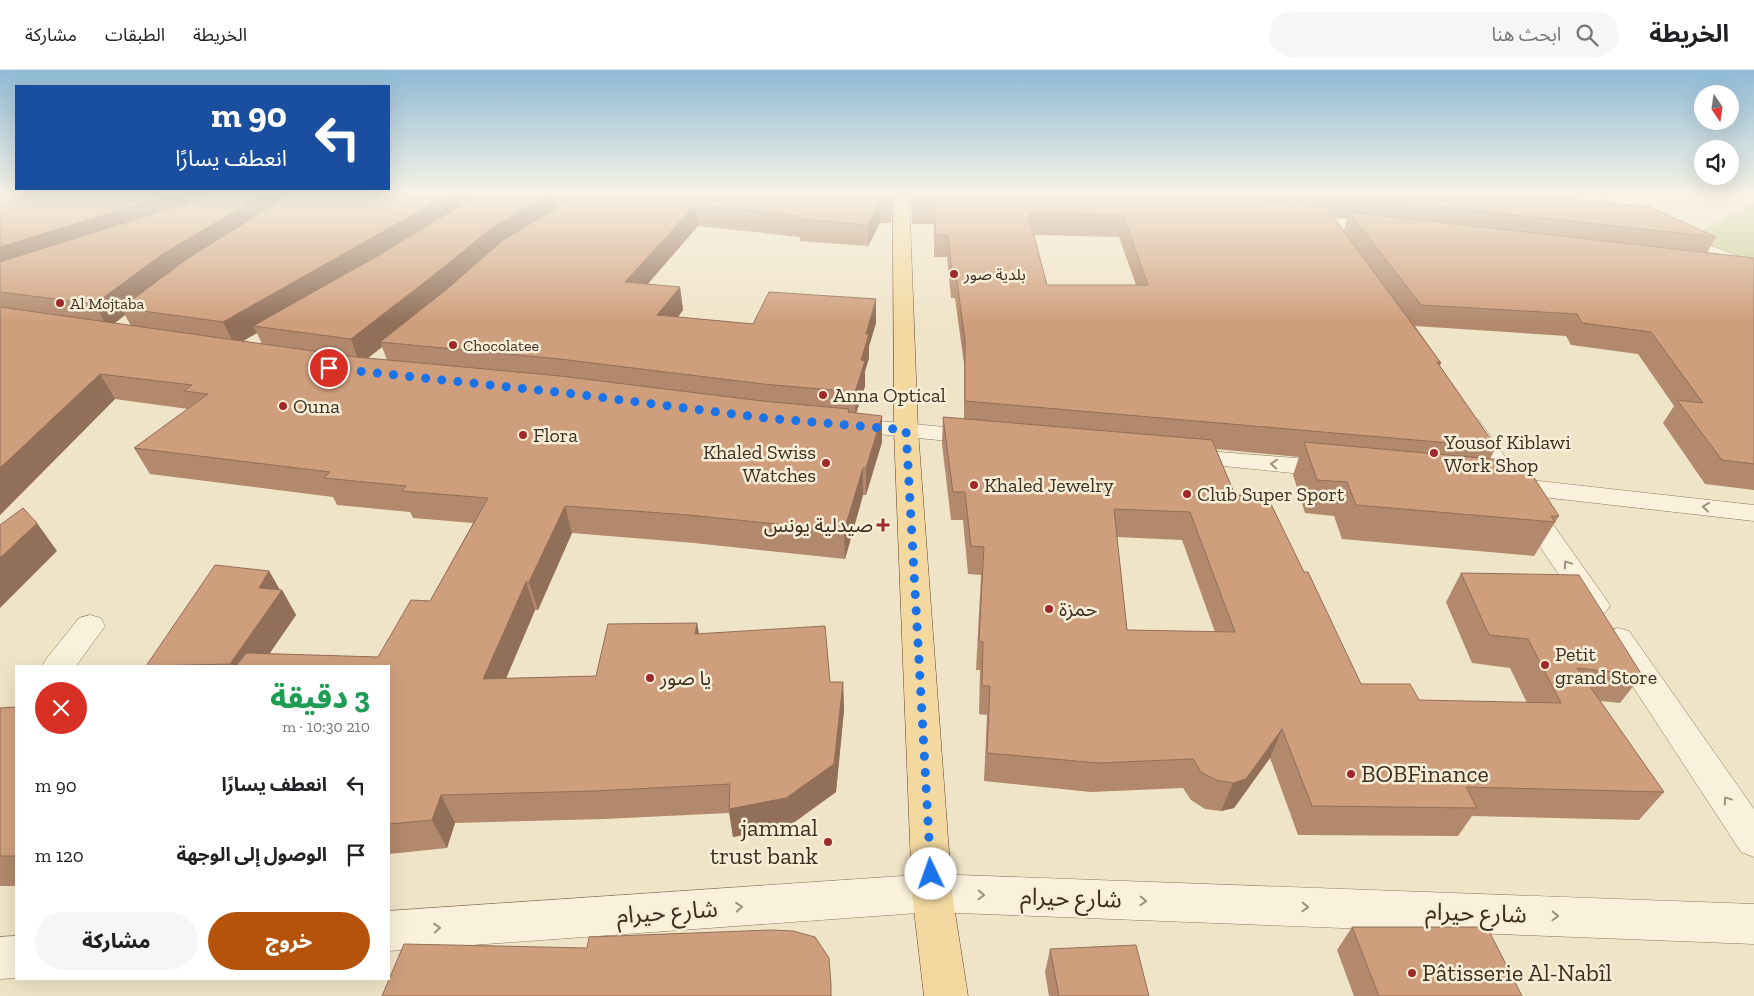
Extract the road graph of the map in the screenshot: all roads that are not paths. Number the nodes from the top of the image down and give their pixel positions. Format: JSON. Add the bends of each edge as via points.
{"nodes":[{"id":1,"x":902,"y":236,"type":"edge"},
{"id":2,"x":1336,"y":236,"type":"edge"},
{"id":3,"x":1674,"y":236,"type":"edge"},
{"id":4,"x":1343,"y":246,"type":"edge"},
{"id":5,"x":1705,"y":266,"type":"edge"},
{"id":6,"x":1754,"y":270,"type":"edge"},
{"id":7,"x":1457,"y":406,"type":"edge"},
{"id":8,"x":821,"y":423,"type":"edge"},
{"id":9,"x":906,"y":430,"type":"junction"},
{"id":10,"x":1004,"y":439,"type":"edge"},
{"id":11,"x":1161,"y":454,"type":"edge"},
{"id":12,"x":1357,"y":471,"type":"edge"},
{"id":13,"x":1499,"y":484,"type":"junction"},
{"id":14,"x":1754,"y":513,"type":"edge"},
{"id":15,"x":90,"y":626,"type":"dead end"},
{"id":16,"x":59,"y":665,"type":"edge"},
{"id":17,"x":1754,"y":840,"type":"edge"},
{"id":18,"x":932,"y":893,"type":"junction"},
{"id":19,"x":1754,"y":924,"type":"edge"},
{"id":20,"x":390,"y":931,"type":"edge"},
{"id":21,"x":15,"y":957,"type":"edge"},
{"id":22,"x":0,"y":958,"type":"edge"},
{"id":23,"x":946,"y":996,"type":"edge"}],
"edges":[{"from":1,"to":9,"type":"main road"},
{"from":2,"to":4,"type":"street"},
{"from":3,"to":6,"type":"street"},
{"from":5,"to":6,"type":"street"},
{"from":7,"to":13,"type":"street"},
{"from":8,"to":9,"type":"street"},
{"from":9,"to":10,"type":"street"},
{"from":9,"to":18,"type":"main road"},
{"from":12,"to":11,"type":"street","one_way":true},
{"from":14,"to":13,"type":"street","one_way":true},
{"from":17,"to":13,"type":"street","one_way":true},
{"from":15,"to":16,"type":"street"},
{"from":18,"to":19,"type":"street","name":"شارع حيرام","one_way":true},
{"from":20,"to":18,"type":"street","name":"شارع حيرام","one_way":true},
{"from":18,"to":23,"type":"main road"},
{"from":21,"to":22,"type":"street"}]}
